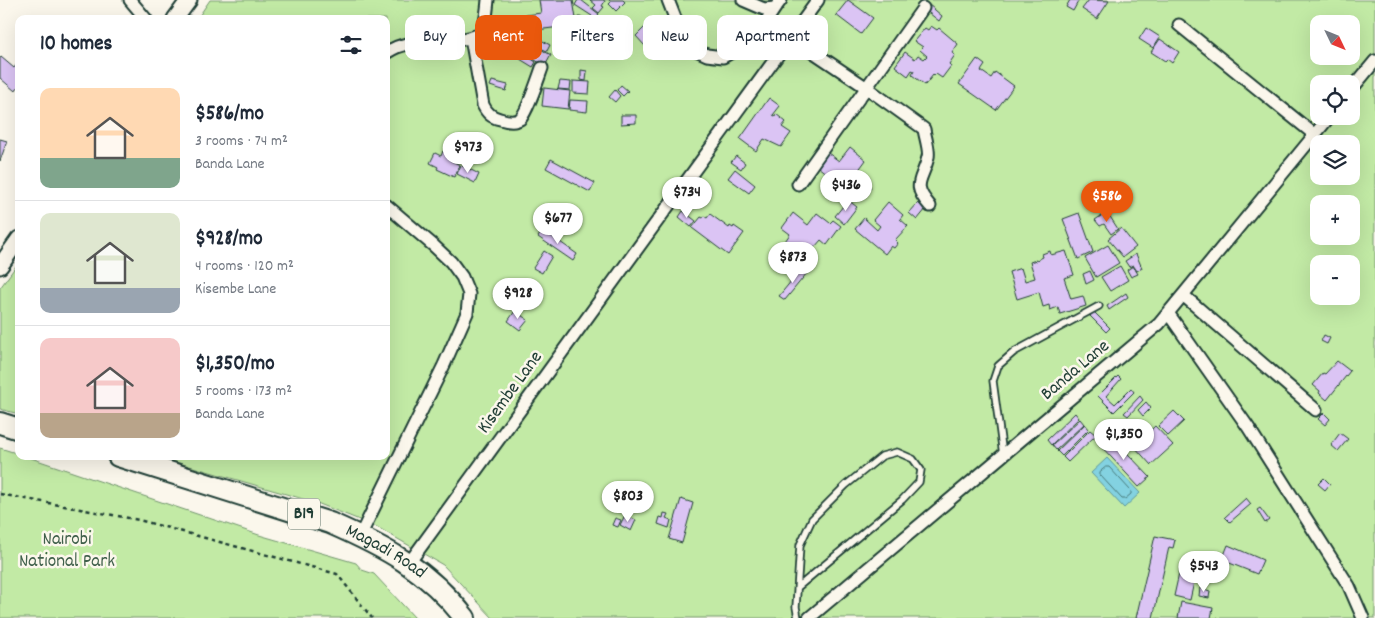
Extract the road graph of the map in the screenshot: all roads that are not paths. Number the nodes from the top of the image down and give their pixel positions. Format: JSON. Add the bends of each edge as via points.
{"nodes":[{"id":1,"x":130,"y":0,"type":"edge"},
{"id":2,"x":189,"y":0,"type":"edge"},
{"id":3,"x":488,"y":0,"type":"edge"},
{"id":4,"x":668,"y":0,"type":"edge"},
{"id":5,"x":743,"y":0,"type":"edge"},
{"id":6,"x":818,"y":0,"type":"edge"},
{"id":7,"x":778,"y":4,"type":"edge"},
{"id":8,"x":923,"y":8,"type":"dead end"},
{"id":9,"x":143,"y":15,"type":"edge"},
{"id":10,"x":178,"y":15,"type":"edge"},
{"id":11,"x":807,"y":15,"type":"edge"},
{"id":12,"x":1179,"y":25,"type":"dead end"},
{"id":13,"x":470,"y":38,"type":"junction"},
{"id":14,"x":390,"y":51,"type":"edge"},
{"id":15,"x":774,"y":60,"type":"edge"},
{"id":16,"x":825,"y":60,"type":"edge"},
{"id":17,"x":1375,"y":61,"type":"edge"},
{"id":18,"x":542,"y":68,"type":"dead end"},
{"id":19,"x":1360,"y":79,"type":"edge"},
{"id":20,"x":866,"y":88,"type":"junction"},
{"id":21,"x":1322,"y":125,"type":"edge"},
{"id":22,"x":1314,"y":135,"type":"joint"},
{"id":23,"x":1310,"y":140,"type":"edge"},
{"id":24,"x":798,"y":184,"type":"dead end"},
{"id":25,"x":930,"y":206,"type":"dead end"},
{"id":26,"x":390,"y":208,"type":"edge"},
{"id":27,"x":15,"y":245,"type":"edge"},
{"id":28,"x":0,"y":266,"type":"edge"},
{"id":29,"x":1183,"y":295,"type":"junction"},
{"id":30,"x":1099,"y":306,"type":"dead end"},
{"id":31,"x":1168,"y":313,"type":"junction"},
{"id":32,"x":1316,"y":410,"type":"dead end"},
{"id":33,"x":0,"y":423,"type":"edge"},
{"id":34,"x":15,"y":428,"type":"edge"},
{"id":35,"x":1003,"y":455,"type":"junction"},
{"id":36,"x":131,"y":460,"type":"edge"},
{"id":37,"x":360,"y":536,"type":"junction"},
{"id":38,"x":409,"y":563,"type":"junction"},
{"id":39,"x":798,"y":587,"type":"junction"},
{"id":40,"x":465,"y":618,"type":"edge"},
{"id":41,"x":798,"y":618,"type":"edge"},
{"id":42,"x":809,"y":618,"type":"edge"},
{"id":43,"x":1363,"y":618,"type":"edge"}],
"edges":[{"from":1,"to":9,"type":"street"},
{"from":2,"to":10,"type":"street"},
{"from":3,"to":13,"type":"street","via":[[484,27],[480,34]]},
{"from":4,"to":7,"type":"street","via":[[684,41],[694,50],[724,57],[748,43]]},
{"from":5,"to":7,"type":"street","via":[[764,9]]},
{"from":6,"to":11,"type":"street","name":"Kisembe Lane"},
{"from":8,"to":20,"type":"street"},
{"from":12,"to":22,"type":"street"},
{"from":13,"to":14,"type":"street","via":[[406,44]]},
{"from":13,"to":18,"type":"street","via":[[483,105],[493,117],[515,122],[521,119]]},
{"from":15,"to":38,"type":"street","name":"Kisembe Lane"},
{"from":16,"to":20,"type":"street"},
{"from":17,"to":19,"type":"street"},
{"from":20,"to":24,"type":"street"},
{"from":20,"to":25,"type":"street","via":[[924,129],[929,155],[919,180],[919,189]]},
{"from":21,"to":22,"type":"street","name":"Banda Lane"},
{"from":23,"to":29,"type":"street","name":"Banda Lane"},
{"from":26,"to":37,"type":"street","via":[[451,262],[469,294],[467,313],[444,365]]},
{"from":27,"to":28,"type":"street"},
{"from":29,"to":31,"type":"street","name":"Banda Lane"},
{"from":29,"to":32,"type":"street"},
{"from":30,"to":35,"type":"lane","via":[[1014,352],[998,366],[993,381]]},
{"from":31,"to":35,"type":"street","name":"Banda Lane"},
{"from":31,"to":43,"type":"street","via":[[1248,427],[1349,586]]},
{"from":33,"to":34,"type":"highway"},
{"from":35,"to":42,"type":"street","name":"Banda Lane"},
{"from":36,"to":37,"type":"highway","name":"Magadi Road","number":"B19","via":[[330,523]]},
{"from":37,"to":38,"type":"highway","name":"Magadi Road","number":"B19"},
{"from":38,"to":40,"type":"highway","name":"Magadi Road","number":"B19","via":[[432,582]]},
{"from":39,"to":39,"type":"lane","via":[[919,482],[921,470],[914,458],[898,452],[882,456],[846,485],[812,519],[800,545]]},
{"from":39,"to":41,"type":"lane"}]}
